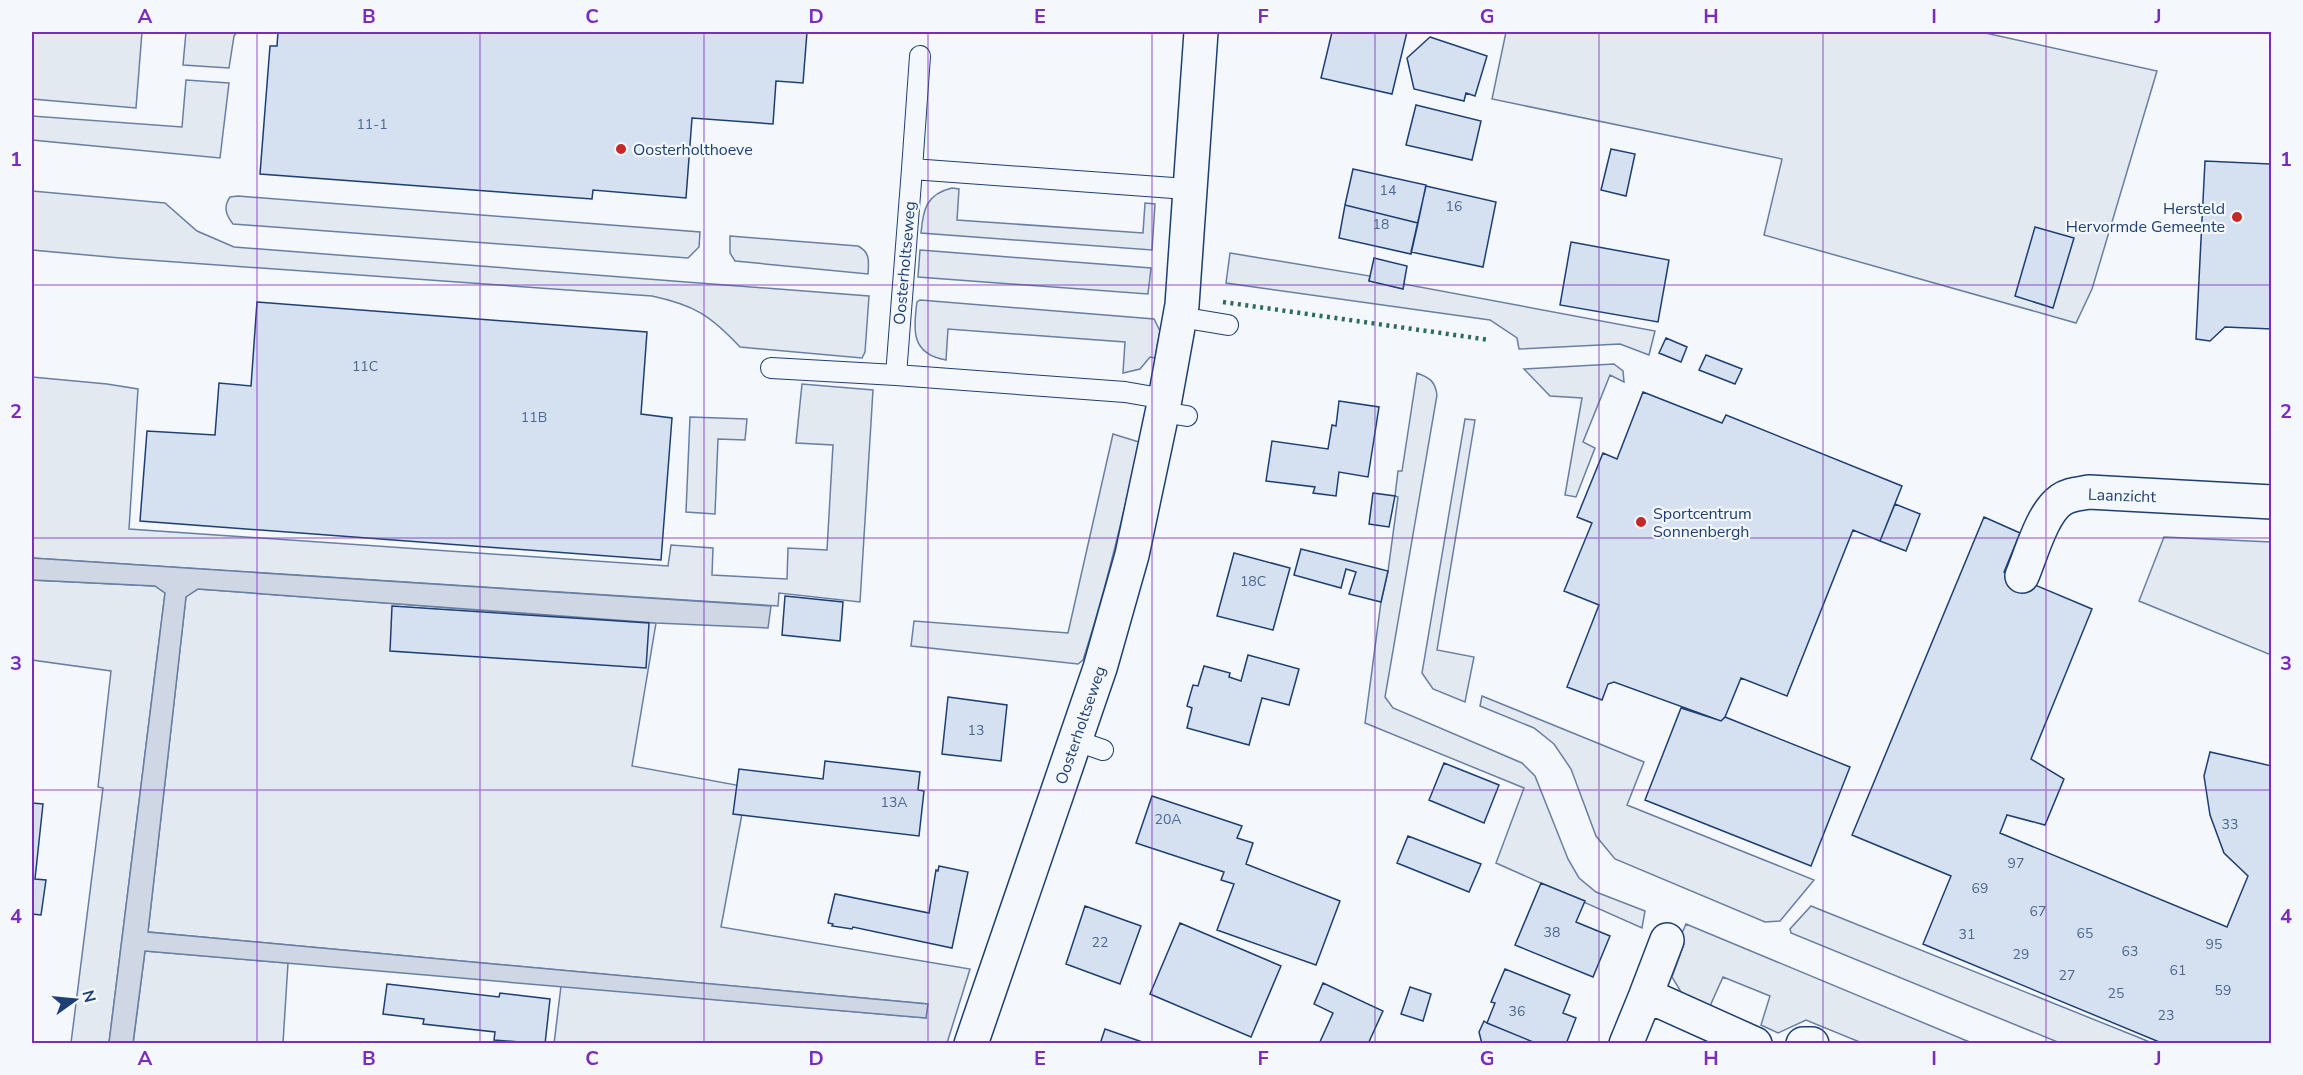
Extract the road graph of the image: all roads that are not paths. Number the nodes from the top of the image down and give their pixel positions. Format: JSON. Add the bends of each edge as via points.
{"nodes":[{"id":1,"x":1201,"y":32,"type":"edge"},
{"id":2,"x":920,"y":56,"type":"dead end"},
{"id":3,"x":912,"y":169,"type":"junction"},
{"id":4,"x":1173,"y":189,"type":"dead end"},
{"id":5,"x":1180,"y":317,"type":"junction"},
{"id":6,"x":1228,"y":325,"type":"dead end"},
{"id":7,"x":771,"y":368,"type":"dead end"},
{"id":8,"x":896,"y":375,"type":"junction"},
{"id":9,"x":1172,"y":409,"type":"junction"},
{"id":10,"x":2271,"y":502,"type":"edge"},
{"id":11,"x":2022,"y":576,"type":"dead end"},
{"id":12,"x":1667,"y":940,"type":"dead end"},
{"id":13,"x":1646,"y":995,"type":"junction"},
{"id":14,"x":971,"y":1044,"type":"edge"},
{"id":15,"x":1626,"y":1044,"type":"edge"},
{"id":16,"x":1755,"y":1044,"type":"edge"},
{"id":17,"x":1803,"y":1044,"type":"edge"},
{"id":18,"x":1812,"y":1044,"type":"edge"}],
"edges":[{"from":1,"to":5,"type":"street","name":"Oosterholtseweg"},
{"from":2,"to":3,"type":"lane","name":"Oosterholtseweg"},
{"from":3,"to":4,"type":"lane"},
{"from":3,"to":8,"type":"lane","name":"Oosterholtseweg"},
{"from":5,"to":6,"type":"lane"},
{"from":5,"to":9,"type":"street","name":"Oosterholtseweg"},
{"from":7,"to":8,"type":"lane"},
{"from":8,"to":9,"type":"lane","via":[[1125,392]]},
{"from":9,"to":14,"type":"street","name":"Oosterholtseweg","via":[[1100,668],[1089,745]]},
{"from":10,"to":11,"type":"street","name":"Laanzicht","via":[[2089,492],[2069,496],[2046,517]]},
{"from":12,"to":13,"type":"street"},
{"from":13,"to":15,"type":"street"},
{"from":13,"to":16,"type":"street"},
{"from":17,"to":18,"type":"street"}]}
